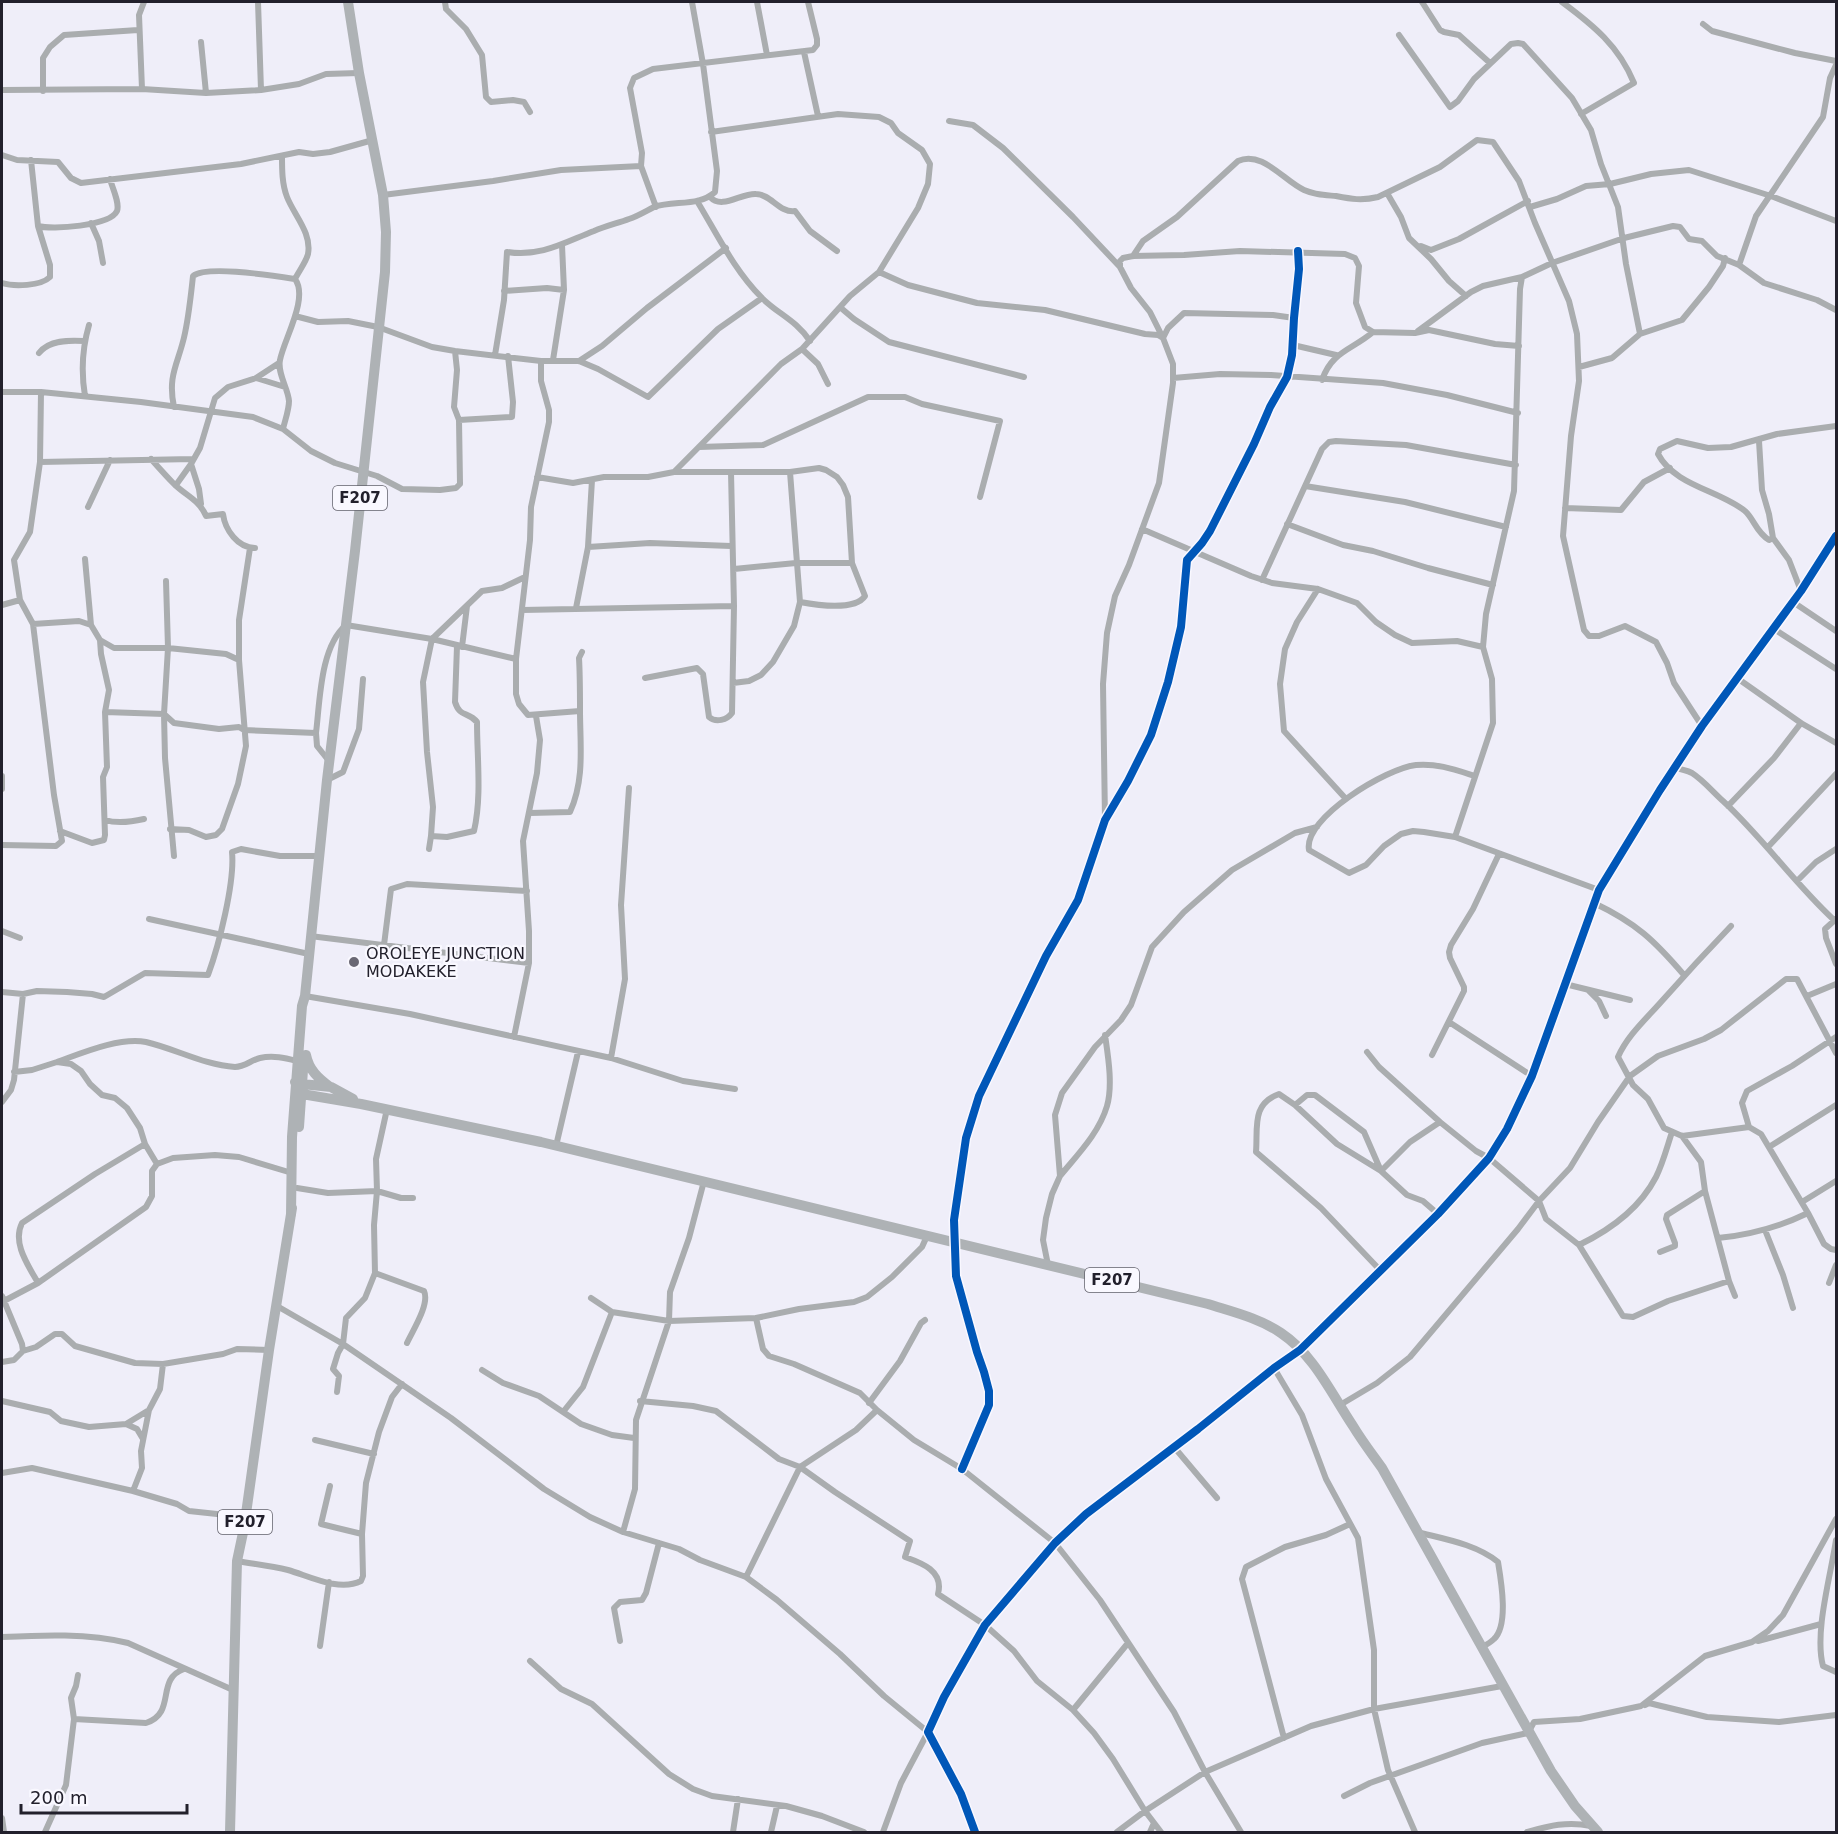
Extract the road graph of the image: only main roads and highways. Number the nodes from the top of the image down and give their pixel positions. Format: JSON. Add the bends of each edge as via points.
{"nodes":[{"id":1,"x":348,"y":2,"type":"edge"},
{"id":2,"x":305,"y":996,"type":"junction"},
{"id":3,"x":305,"y":1050,"type":"junction"},
{"id":4,"x":331,"y":1087,"type":"junction"},
{"id":5,"x":298,"y":1088,"type":"junction"},
{"id":6,"x":318,"y":1098,"type":"junction"},
{"id":7,"x":361,"y":1104,"type":"junction"},
{"id":8,"x":299,"y":1128,"type":"junction"},
{"id":9,"x":291,"y":1215,"type":"junction"},
{"id":10,"x":1595,"y":1829,"type":"edge"},
{"id":11,"x":230,"y":1833,"type":"edge"}],
"edges":[{"from":1,"to":2,"type":"main road","number":"F207","via":[[382,195],[385,272]]},
{"from":2,"to":3,"type":"main road","number":"F207"},
{"from":2,"to":5,"type":"main road","number":"F207","via":[[297,1061]]},
{"from":3,"to":4,"type":"main road","via":[[310,1067]]},
{"from":3,"to":5,"type":"main road","number":"F207"},
{"from":4,"to":5,"type":"main road","number":"F207"},
{"from":4,"to":7,"type":"main road","number":"F207"},
{"from":5,"to":6,"type":"main road","number":"F207"},
{"from":5,"to":8,"type":"main road","number":"F207"},
{"from":5,"to":9,"type":"main road","number":"F207"},
{"from":6,"to":7,"type":"main road","number":"F207"},
{"from":6,"to":8,"type":"main road","via":[[304,1111]]},
{"from":7,"to":10,"type":"main road","number":"F207","via":[[556,1146],[1048,1264],[1208,1304],[1278,1331],[1320,1372],[1382,1468],[1528,1733]]},
{"from":8,"to":9,"type":"main road","number":"F207","via":[[297,1188]]},
{"from":9,"to":11,"type":"main road","number":"F207","via":[[237,1562]]}]}
